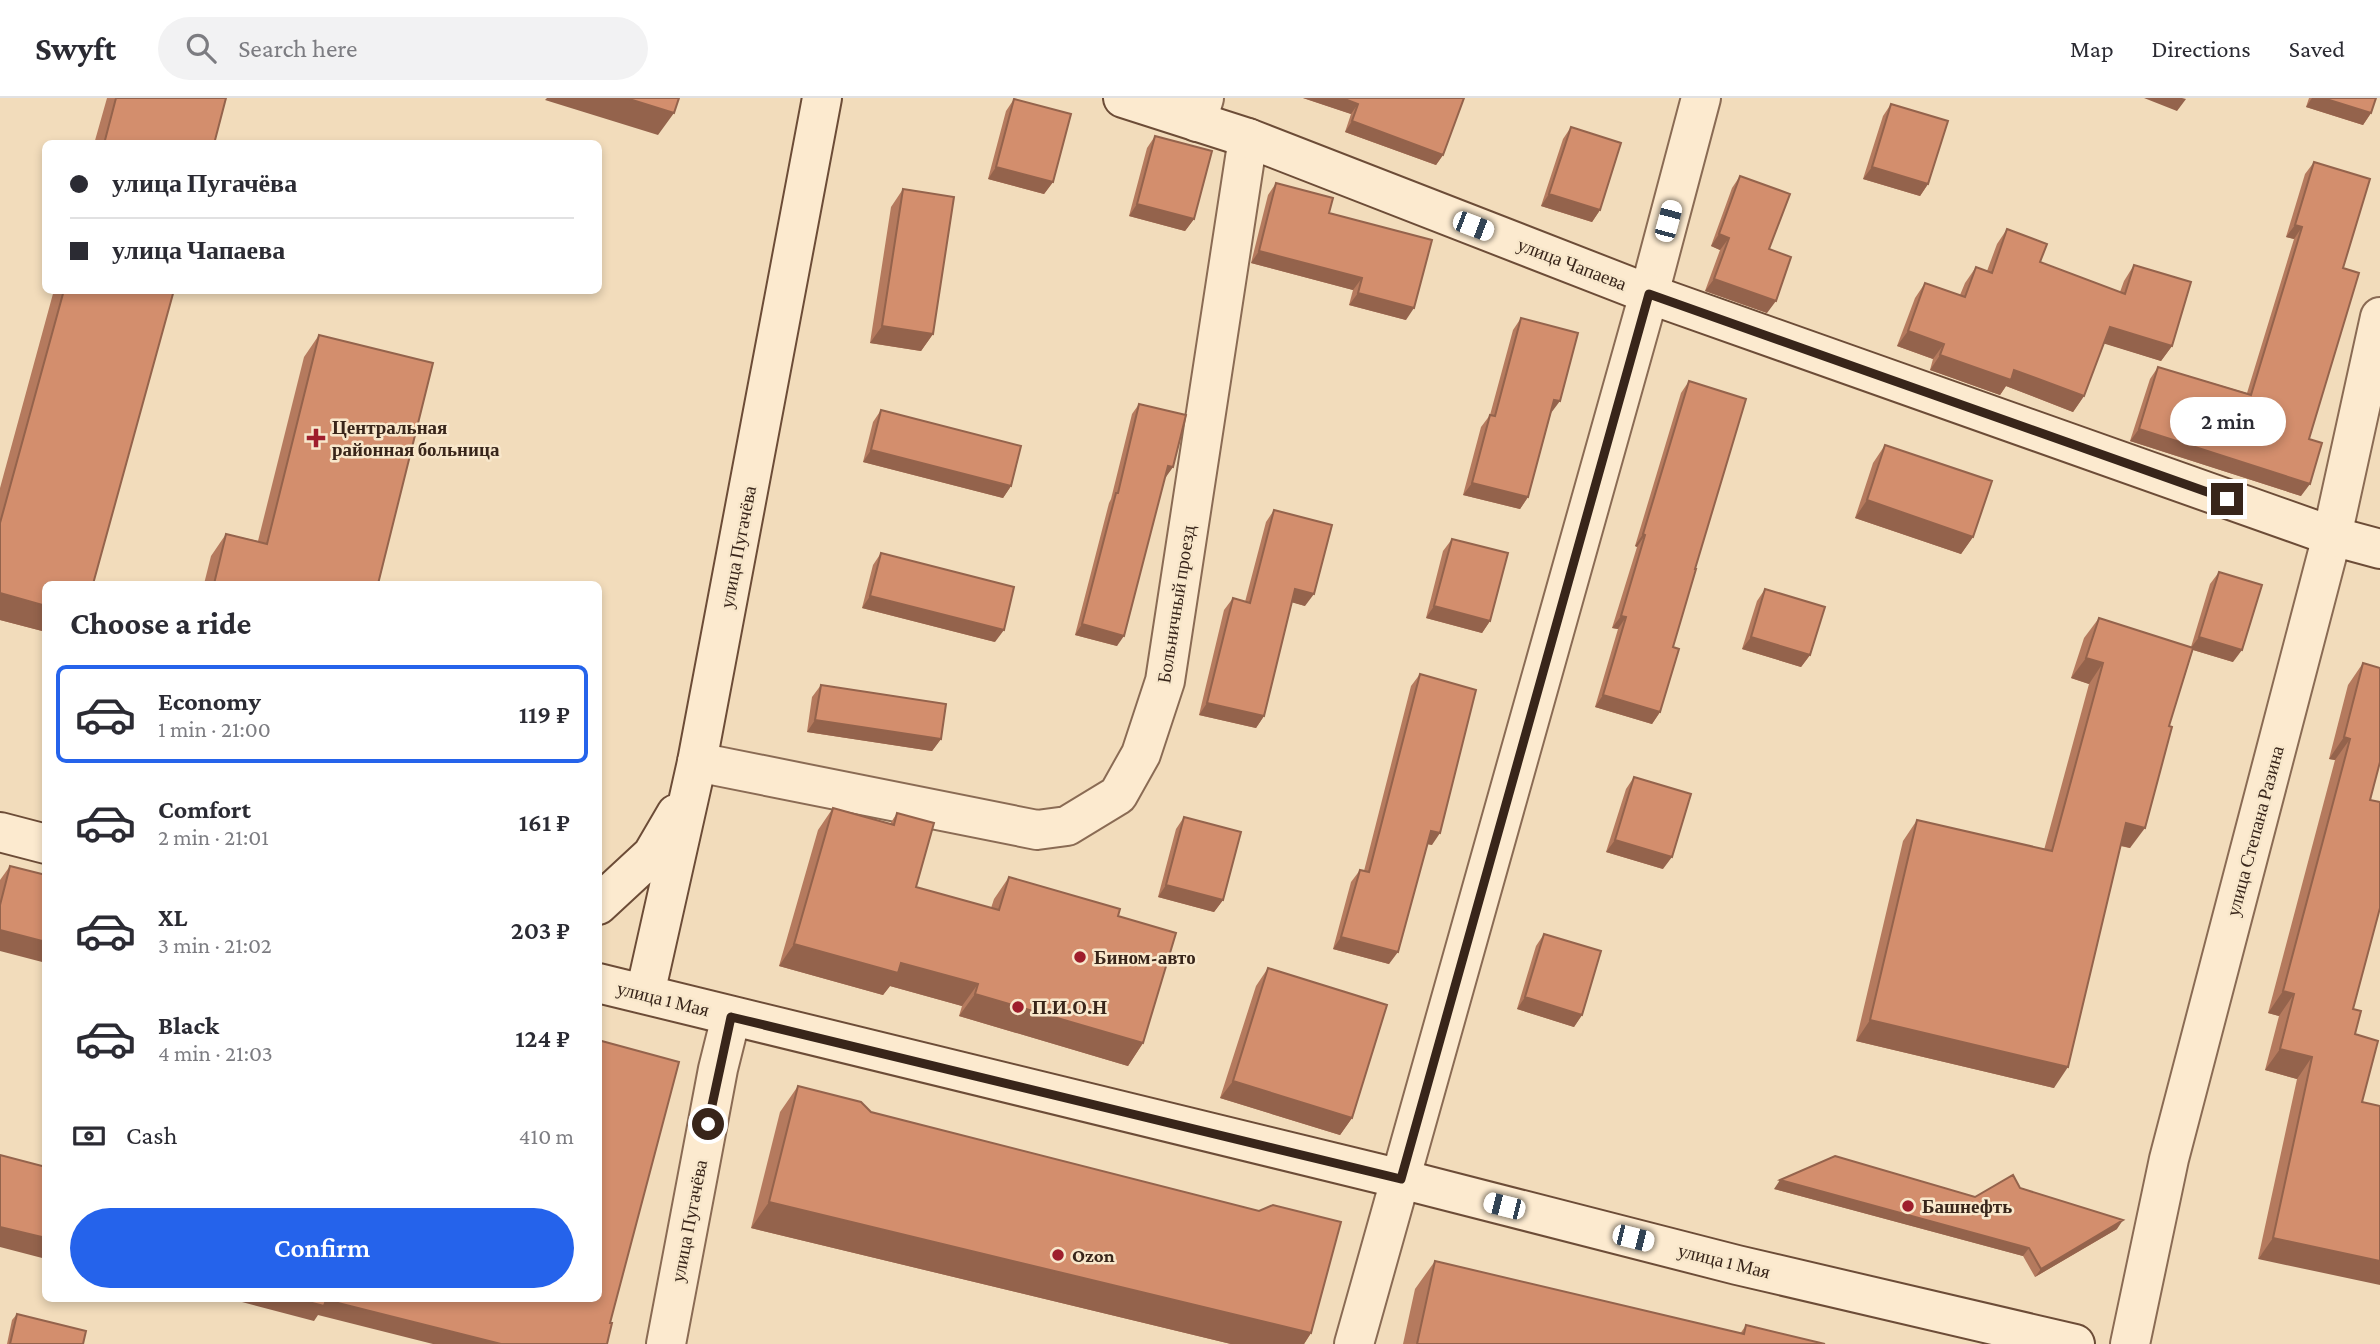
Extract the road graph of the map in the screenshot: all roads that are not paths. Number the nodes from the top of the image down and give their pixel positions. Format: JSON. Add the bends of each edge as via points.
{"nodes":[{"id":1,"x":822,"y":98,"type":"edge"},
{"id":2,"x":1123,"y":98,"type":"edge"},
{"id":3,"x":1701,"y":98,"type":"edge"},
{"id":4,"x":1200,"y":110,"type":"edge"},
{"id":5,"x":1248,"y":138,"type":"junction"},
{"id":6,"x":1649,"y":294,"type":"junction"},
{"id":7,"x":2380,"y":317,"type":"edge"},
{"id":8,"x":2332,"y":536,"type":"junction"},
{"id":9,"x":2380,"y":549,"type":"edge"},
{"id":10,"x":694,"y":775,"type":"junction"},
{"id":11,"x":0,"y":832,"type":"edge"},
{"id":12,"x":42,"y":843,"type":"edge"},
{"id":13,"x":602,"y":901,"type":"edge"},
{"id":14,"x":602,"y":984,"type":"edge"},
{"id":15,"x":645,"y":994,"type":"junction"},
{"id":16,"x":731,"y":1017,"type":"junction"},
{"id":17,"x":1401,"y":1179,"type":"junction"},
{"id":18,"x":666,"y":1344,"type":"edge"},
{"id":19,"x":1354,"y":1344,"type":"edge"},
{"id":20,"x":2075,"y":1344,"type":"edge"},
{"id":21,"x":2130,"y":1344,"type":"edge"}],
"edges":[{"from":1,"to":10,"type":"main road","name":"улица Пугачёва"},
{"from":2,"to":4,"type":"main road","name":"улица Чапаева"},
{"from":3,"to":6,"type":"main road"},
{"from":4,"to":5,"type":"main road","name":"улица Чапаева"},
{"from":5,"to":6,"type":"main road","name":"улица Чапаева"},
{"from":5,"to":10,"type":"main road","name":"Больничный проезд","via":[[1165,681],[1141,754],[1118,795],[1067,826],[1037,830]]},
{"from":6,"to":8,"type":"main road","name":"улица Чапаева"},
{"from":6,"to":17,"type":"main road"},
{"from":7,"to":8,"type":"main road","name":"улица Степана Разина"},
{"from":8,"to":9,"type":"main road","name":"улица Чапаева"},
{"from":8,"to":21,"type":"main road","name":"улица Степана Разина","via":[[2173,1146]]},
{"from":10,"to":13,"type":"main road","via":[[652,855]]},
{"from":10,"to":15,"type":"main road","name":"улица Пугачёва"},
{"from":11,"to":12,"type":"main road"},
{"from":14,"to":15,"type":"main road","name":"улица 1 Мая"},
{"from":15,"to":16,"type":"main road","name":"улица 1 Мая"},
{"from":16,"to":17,"type":"main road","name":"улица 1 Мая"},
{"from":16,"to":18,"type":"main road","name":"улица Пугачёва"},
{"from":17,"to":19,"type":"main road"},
{"from":17,"to":20,"type":"main road","name":"улица 1 Мая","via":[[1737,1265]]}]}
